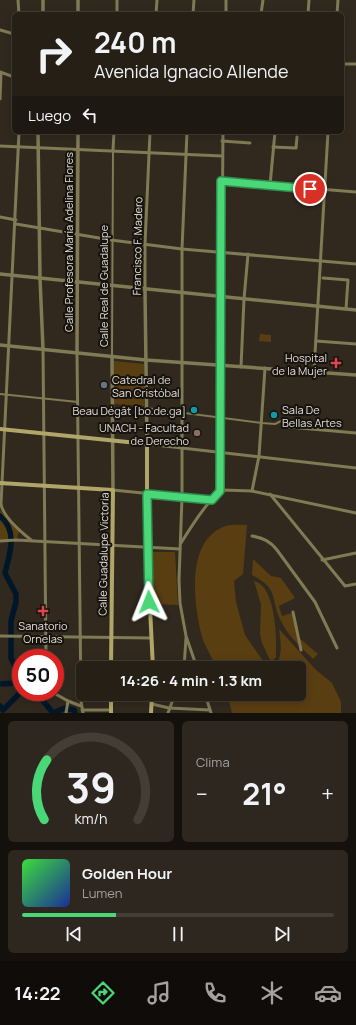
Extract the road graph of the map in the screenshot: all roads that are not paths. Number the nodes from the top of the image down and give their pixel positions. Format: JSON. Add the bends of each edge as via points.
{"nodes":[{"id":1,"x":18,"y":0,"type":"edge"},
{"id":2,"x":43,"y":0,"type":"edge"},
{"id":3,"x":78,"y":0,"type":"edge"},
{"id":4,"x":117,"y":0,"type":"edge"},
{"id":5,"x":156,"y":0,"type":"edge"},
{"id":6,"x":194,"y":0,"type":"edge"},
{"id":7,"x":226,"y":0,"type":"edge"},
{"id":8,"x":262,"y":0,"type":"edge"},
{"id":9,"x":309,"y":0,"type":"edge"},
{"id":10,"x":338,"y":0,"type":"edge"},
{"id":11,"x":19,"y":12,"type":"edge"},
{"id":12,"x":43,"y":12,"type":"edge"},
{"id":13,"x":78,"y":12,"type":"edge"},
{"id":14,"x":117,"y":12,"type":"edge"},
{"id":15,"x":156,"y":12,"type":"edge"},
{"id":16,"x":193,"y":12,"type":"edge"},
{"id":17,"x":226,"y":12,"type":"edge"},
{"id":18,"x":261,"y":12,"type":"edge"},
{"id":19,"x":308,"y":12,"type":"edge"},
{"id":20,"x":337,"y":12,"type":"edge"},
{"id":21,"x":0,"y":30,"type":"edge"},
{"id":22,"x":12,"y":33,"type":"edge"},
{"id":23,"x":344,"y":64,"type":"edge"},
{"id":24,"x":356,"y":64,"type":"edge"},
{"id":25,"x":1,"y":72,"type":"edge"},
{"id":26,"x":12,"y":75,"type":"edge"},
{"id":27,"x":0,"y":99,"type":"edge"},
{"id":28,"x":19,"y":134,"type":"edge"},
{"id":29,"x":38,"y":134,"type":"edge"},
{"id":30,"x":78,"y":134,"type":"edge"},
{"id":31,"x":114,"y":134,"type":"edge"},
{"id":32,"x":150,"y":134,"type":"edge"},
{"id":33,"x":186,"y":134,"type":"edge"},
{"id":34,"x":223,"y":134,"type":"edge"},
{"id":35,"x":275,"y":134,"type":"edge"},
{"id":36,"x":328,"y":134,"type":"edge"},
{"id":37,"x":297,"y":137,"type":"dead end"},
{"id":38,"x":222,"y":142,"type":"junction"},
{"id":39,"x":250,"y":143,"type":"dead end"},
{"id":40,"x":0,"y":146,"type":"edge"},
{"id":41,"x":19,"y":147,"type":"junction"},
{"id":42,"x":273,"y":147,"type":"junction"},
{"id":43,"x":38,"y":148,"type":"junction"},
{"id":44,"x":78,"y":148,"type":"junction"},
{"id":45,"x":113,"y":150,"type":"junction"},
{"id":46,"x":150,"y":153,"type":"junction"},
{"id":47,"x":186,"y":154,"type":"junction"},
{"id":48,"x":222,"y":156,"type":"junction"},
{"id":49,"x":221,"y":181,"type":"junction"},
{"id":50,"x":270,"y":186,"type":"junction"},
{"id":51,"x":324,"y":190,"type":"junction"},
{"id":52,"x":356,"y":192,"type":"edge"},
{"id":53,"x":0,"y":217,"type":"edge"},
{"id":54,"x":16,"y":222,"type":"junction"},
{"id":55,"x":40,"y":228,"type":"junction"},
{"id":56,"x":77,"y":234,"type":"junction"},
{"id":57,"x":112,"y":240,"type":"junction"},
{"id":58,"x":145,"y":244,"type":"junction"},
{"id":59,"x":182,"y":249,"type":"junction"},
{"id":60,"x":222,"y":251,"type":"junction"},
{"id":61,"x":248,"y":254,"type":"junction"},
{"id":62,"x":320,"y":260,"type":"junction"},
{"id":63,"x":356,"y":264,"type":"edge"},
{"id":64,"x":0,"y":274,"type":"edge"},
{"id":65,"x":12,"y":276,"type":"junction"},
{"id":66,"x":40,"y":278,"type":"junction"},
{"id":67,"x":323,"y":278,"type":"dead end"},
{"id":68,"x":77,"y":282,"type":"junction"},
{"id":69,"x":112,"y":285,"type":"junction"},
{"id":70,"x":145,"y":290,"type":"junction"},
{"id":71,"x":182,"y":294,"type":"junction"},
{"id":72,"x":221,"y":297,"type":"junction"},
{"id":73,"x":244,"y":299,"type":"junction"},
{"id":74,"x":317,"y":306,"type":"junction"},
{"id":75,"x":346,"y":309,"type":"junction"},
{"id":76,"x":356,"y":310,"type":"edge"},
{"id":77,"x":316,"y":341,"type":"junction"},
{"id":78,"x":356,"y":344,"type":"edge"},
{"id":79,"x":0,"y":345,"type":"edge"},
{"id":80,"x":9,"y":346,"type":"junction"},
{"id":81,"x":43,"y":349,"type":"junction"},
{"id":82,"x":77,"y":353,"type":"junction"},
{"id":83,"x":112,"y":356,"type":"junction"},
{"id":84,"x":146,"y":360,"type":"junction"},
{"id":85,"x":181,"y":362,"type":"junction"},
{"id":86,"x":221,"y":366,"type":"junction"},
{"id":87,"x":241,"y":367,"type":"junction"},
{"id":88,"x":265,"y":368,"type":"junction"},
{"id":89,"x":314,"y":371,"type":"junction"},
{"id":90,"x":356,"y":375,"type":"edge"},
{"id":91,"x":0,"y":394,"type":"edge"},
{"id":92,"x":6,"y":395,"type":"junction"},
{"id":93,"x":43,"y":398,"type":"junction"},
{"id":94,"x":78,"y":402,"type":"junction"},
{"id":95,"x":146,"y":408,"type":"junction"},
{"id":96,"x":182,"y":413,"type":"junction"},
{"id":97,"x":220,"y":418,"type":"junction"},
{"id":98,"x":262,"y":423,"type":"junction"},
{"id":99,"x":289,"y":427,"type":"joint"},
{"id":100,"x":0,"y":429,"type":"edge"},
{"id":101,"x":5,"y":429,"type":"junction"},
{"id":102,"x":43,"y":433,"type":"junction"},
{"id":103,"x":356,"y":433,"type":"edge"},
{"id":104,"x":78,"y":437,"type":"junction"},
{"id":105,"x":113,"y":441,"type":"junction"},
{"id":106,"x":147,"y":444,"type":"junction"},
{"id":107,"x":182,"y":448,"type":"junction"},
{"id":108,"x":220,"y":452,"type":"junction"},
{"id":109,"x":259,"y":456,"type":"junction"},
{"id":110,"x":356,"y":468,"type":"edge"},
{"id":111,"x":1,"y":483,"type":"edge"},
{"id":112,"x":44,"y":484,"type":"junction"},
{"id":113,"x":79,"y":487,"type":"junction"},
{"id":114,"x":113,"y":490,"type":"junction"},
{"id":115,"x":220,"y":491,"type":"junction"},
{"id":116,"x":252,"y":491,"type":"junction"},
{"id":117,"x":147,"y":494,"type":"junction"},
{"id":118,"x":270,"y":494,"type":"junction"},
{"id":119,"x":182,"y":496,"type":"junction"},
{"id":120,"x":212,"y":500,"type":"junction"},
{"id":121,"x":1,"y":508,"type":"edge"},
{"id":122,"x":356,"y":513,"type":"edge"},
{"id":123,"x":252,"y":536,"type":"dead end"},
{"id":124,"x":31,"y":540,"type":"junction"},
{"id":125,"x":44,"y":541,"type":"junction"},
{"id":126,"x":0,"y":542,"type":"edge"},
{"id":127,"x":79,"y":544,"type":"junction"},
{"id":128,"x":180,"y":544,"type":"junction"},
{"id":129,"x":113,"y":546,"type":"junction"},
{"id":130,"x":147,"y":548,"type":"junction"},
{"id":131,"x":180,"y":549,"type":"junction"},
{"id":132,"x":356,"y":553,"type":"edge"},
{"id":133,"x":322,"y":560,"type":"junction"},
{"id":134,"x":356,"y":584,"type":"edge"},
{"id":135,"x":293,"y":612,"type":"dead end"},
{"id":136,"x":0,"y":636,"type":"edge"},
{"id":137,"x":45,"y":636,"type":"junction"},
{"id":138,"x":81,"y":636,"type":"junction"},
{"id":139,"x":186,"y":636,"type":"junction"},
{"id":140,"x":111,"y":638,"type":"junction"},
{"id":141,"x":151,"y":638,"type":"junction"},
{"id":142,"x":337,"y":648,"type":"dead end"},
{"id":143,"x":46,"y":649,"type":"edge"},
{"id":144,"x":301,"y":650,"type":"dead end"},
{"id":145,"x":111,"y":661,"type":"edge"},
{"id":146,"x":153,"y":661,"type":"edge"},
{"id":147,"x":184,"y":661,"type":"edge"},
{"id":148,"x":195,"y":661,"type":"edge"},
{"id":149,"x":64,"y":701,"type":"edge"},
{"id":150,"x":111,"y":701,"type":"edge"},
{"id":151,"x":172,"y":701,"type":"edge"},
{"id":152,"x":207,"y":701,"type":"edge"},
{"id":153,"x":67,"y":703,"type":"junction"},
{"id":154,"x":152,"y":704,"type":"joint"},
{"id":155,"x":81,"y":706,"type":"junction"},
{"id":156,"x":169,"y":708,"type":"junction"},
{"id":157,"x":83,"y":711,"type":"edge"},
{"id":158,"x":66,"y":712,"type":"edge"},
{"id":159,"x":111,"y":712,"type":"edge"},
{"id":160,"x":210,"y":712,"type":"edge"},
{"id":161,"x":151,"y":713,"type":"edge"},
{"id":162,"x":168,"y":713,"type":"edge"}],
"edges":[{"from":1,"to":11,"type":"street"},
{"from":2,"to":12,"type":"street"},
{"from":3,"to":13,"type":"street"},
{"from":4,"to":14,"type":"street"},
{"from":5,"to":15,"type":"street"},
{"from":6,"to":16,"type":"street"},
{"from":7,"to":17,"type":"street"},
{"from":8,"to":18,"type":"street"},
{"from":9,"to":19,"type":"street"},
{"from":10,"to":20,"type":"street"},
{"from":21,"to":22,"type":"street"},
{"from":23,"to":24,"type":"street"},
{"from":25,"to":26,"type":"street"},
{"from":25,"to":27,"type":"street"},
{"from":28,"to":41,"type":"street"},
{"from":29,"to":43,"type":"street"},
{"from":30,"to":44,"type":"street","name":"Calle Profesora María Adelina Flores"},
{"from":31,"to":45,"type":"street","name":"Calle Real de Guadalupe"},
{"from":32,"to":46,"type":"street","name":"Francisco F. Madero"},
{"from":33,"to":47,"type":"street"},
{"from":34,"to":38,"type":"street"},
{"from":35,"to":42,"type":"street"},
{"from":36,"to":51,"type":"street"},
{"from":37,"to":42,"type":"street","via":[[296,148]]},
{"from":38,"to":39,"type":"street"},
{"from":38,"to":48,"type":"street"},
{"from":40,"to":41,"type":"street"},
{"from":41,"to":43,"type":"street"},
{"from":41,"to":54,"type":"street"},
{"from":42,"to":50,"type":"street"},
{"from":43,"to":44,"type":"street"},
{"from":43,"to":55,"type":"street"},
{"from":44,"to":45,"type":"street"},
{"from":44,"to":56,"type":"street","name":"Calle Profesora María Adelina Flores"},
{"from":45,"to":46,"type":"street"},
{"from":45,"to":57,"type":"street","name":"Calle Real de Guadalupe"},
{"from":46,"to":47,"type":"street"},
{"from":46,"to":58,"type":"street","name":"Francisco F. Madero"},
{"from":47,"to":48,"type":"street"},
{"from":47,"to":59,"type":"street"},
{"from":48,"to":49,"type":"street"},
{"from":49,"to":50,"type":"street"},
{"from":49,"to":60,"type":"street"},
{"from":50,"to":51,"type":"street"},
{"from":51,"to":52,"type":"street"},
{"from":51,"to":62,"type":"street"},
{"from":53,"to":54,"type":"street"},
{"from":54,"to":55,"type":"street"},
{"from":54,"to":65,"type":"street"},
{"from":55,"to":56,"type":"street"},
{"from":55,"to":66,"type":"street"},
{"from":56,"to":57,"type":"street"},
{"from":56,"to":68,"type":"street","name":"Calle Profesora María Adelina Flores"},
{"from":57,"to":58,"type":"street"},
{"from":57,"to":69,"type":"street","name":"Calle Real de Guadalupe"},
{"from":58,"to":59,"type":"street"},
{"from":58,"to":70,"type":"street","name":"Francisco F. Madero"},
{"from":59,"to":60,"type":"street"},
{"from":59,"to":71,"type":"street"},
{"from":60,"to":61,"type":"street"},
{"from":60,"to":72,"type":"street"},
{"from":61,"to":62,"type":"street"},
{"from":61,"to":73,"type":"street"},
{"from":62,"to":63,"type":"street"},
{"from":62,"to":74,"type":"street"},
{"from":64,"to":65,"type":"street"},
{"from":65,"to":66,"type":"street"},
{"from":65,"to":80,"type":"street"},
{"from":66,"to":68,"type":"street"},
{"from":66,"to":81,"type":"street"},
{"from":67,"to":75,"type":"street","via":[[348,280]]},
{"from":68,"to":69,"type":"street"},
{"from":68,"to":82,"type":"street","name":"Calle Profesora María Adelina Flores"},
{"from":69,"to":70,"type":"street"},
{"from":69,"to":83,"type":"street","name":"Calle Real de Guadalupe"},
{"from":70,"to":71,"type":"street"},
{"from":70,"to":84,"type":"street","name":"Francisco F. Madero"},
{"from":71,"to":72,"type":"street"},
{"from":71,"to":85,"type":"street"},
{"from":72,"to":73,"type":"street"},
{"from":72,"to":86,"type":"street"},
{"from":73,"to":74,"type":"street"},
{"from":73,"to":87,"type":"street"},
{"from":74,"to":75,"type":"street"},
{"from":74,"to":77,"type":"street"},
{"from":75,"to":76,"type":"street"},
{"from":77,"to":78,"type":"street"},
{"from":77,"to":89,"type":"street"},
{"from":79,"to":80,"type":"street"},
{"from":80,"to":81,"type":"street"},
{"from":80,"to":92,"type":"street"},
{"from":81,"to":82,"type":"street"},
{"from":81,"to":93,"type":"street"},
{"from":82,"to":83,"type":"street"},
{"from":82,"to":94,"type":"street"},
{"from":83,"to":84,"type":"street"},
{"from":83,"to":105,"type":"street","name":"Calle Real de Guadalupe"},
{"from":84,"to":85,"type":"street"},
{"from":84,"to":95,"type":"street","name":"Francisco F. Madero"},
{"from":85,"to":86,"type":"street"},
{"from":85,"to":96,"type":"street"},
{"from":86,"to":87,"type":"street"},
{"from":86,"to":97,"type":"street"},
{"from":87,"to":88,"type":"street"},
{"from":88,"to":89,"type":"street"},
{"from":88,"to":98,"type":"street"},
{"from":89,"to":90,"type":"street"},
{"from":91,"to":92,"type":"street"},
{"from":92,"to":93,"type":"street"},
{"from":92,"to":101,"type":"street"},
{"from":93,"to":94,"type":"street"},
{"from":93,"to":102,"type":"street"},
{"from":94,"to":104,"type":"street"},
{"from":95,"to":96,"type":"street"},
{"from":95,"to":106,"type":"street","name":"Francisco F. Madero"},
{"from":96,"to":97,"type":"street"},
{"from":96,"to":107,"type":"street"},
{"from":97,"to":98,"type":"street"},
{"from":97,"to":108,"type":"street"},
{"from":98,"to":99,"type":"street","via":[[276,424],[281,421],[287,422]]},
{"from":98,"to":109,"type":"street"},
{"from":99,"to":103,"type":"street"},
{"from":100,"to":101,"type":"main road"},
{"from":101,"to":102,"type":"main road"},
{"from":101,"to":111,"type":"street"},
{"from":102,"to":104,"type":"main road"},
{"from":102,"to":112,"type":"street"},
{"from":104,"to":105,"type":"main road"},
{"from":104,"to":113,"type":"street"},
{"from":105,"to":106,"type":"main road"},
{"from":105,"to":114,"type":"street","name":"Calle Guadalupe Victoria"},
{"from":106,"to":107,"type":"street"},
{"from":106,"to":117,"type":"main road"},
{"from":107,"to":108,"type":"street"},
{"from":107,"to":119,"type":"street"},
{"from":108,"to":109,"type":"street"},
{"from":108,"to":115,"type":"street"},
{"from":109,"to":110,"type":"street"},
{"from":109,"to":116,"type":"street"},
{"from":111,"to":112,"type":"main road"},
{"from":111,"to":121,"type":"street"},
{"from":112,"to":113,"type":"main road"},
{"from":112,"to":125,"type":"street"},
{"from":113,"to":114,"type":"main road"},
{"from":113,"to":127,"type":"street"},
{"from":114,"to":117,"type":"street"},
{"from":114,"to":129,"type":"main road","name":"Calle Guadalupe Victoria"},
{"from":115,"to":116,"type":"street"},
{"from":115,"to":120,"type":"street"},
{"from":116,"to":118,"type":"street"},
{"from":117,"to":119,"type":"street"},
{"from":117,"to":130,"type":"main road"},
{"from":118,"to":122,"type":"street"},
{"from":118,"to":133,"type":"street"},
{"from":119,"to":120,"type":"street"},
{"from":119,"to":128,"type":"street"},
{"from":120,"to":128,"type":"street"},
{"from":121,"to":124,"type":"street"},
{"from":123,"to":142,"type":"street","via":[[262,537],[271,542],[315,602]]},
{"from":124,"to":125,"type":"street"},
{"from":124,"to":126,"type":"street"},
{"from":125,"to":127,"type":"street"},
{"from":125,"to":137,"type":"street"},
{"from":127,"to":129,"type":"street"},
{"from":127,"to":138,"type":"street"},
{"from":128,"to":131,"type":"street"},
{"from":129,"to":130,"type":"street"},
{"from":129,"to":140,"type":"main road","name":"Calle Guadalupe Victoria"},
{"from":130,"to":131,"type":"street"},
{"from":130,"to":141,"type":"main road"},
{"from":131,"to":139,"type":"street","via":[[180,603]]},
{"from":132,"to":133,"type":"street"},
{"from":133,"to":134,"type":"street","via":[[345,586]]},
{"from":135,"to":144,"type":"street"},
{"from":136,"to":137,"type":"street"},
{"from":137,"to":138,"type":"street"},
{"from":137,"to":143,"type":"street"},
{"from":138,"to":140,"type":"street"},
{"from":138,"to":155,"type":"street"},
{"from":139,"to":147,"type":"street"},
{"from":139,"to":148,"type":"street"},
{"from":140,"to":141,"type":"street"},
{"from":140,"to":145,"type":"main road","name":"Calle Guadalupe Victoria"},
{"from":141,"to":146,"type":"main road"},
{"from":149,"to":153,"type":"street"},
{"from":150,"to":159,"type":"main road"},
{"from":151,"to":156,"type":"street"},
{"from":152,"to":160,"type":"street"},
{"from":153,"to":155,"type":"street"},
{"from":153,"to":158,"type":"street"},
{"from":154,"to":156,"type":"street"},
{"from":154,"to":161,"type":"main road"},
{"from":155,"to":157,"type":"street"},
{"from":156,"to":160,"type":"street"},
{"from":156,"to":162,"type":"street"},
{"from":157,"to":159,"type":"street"}]}
